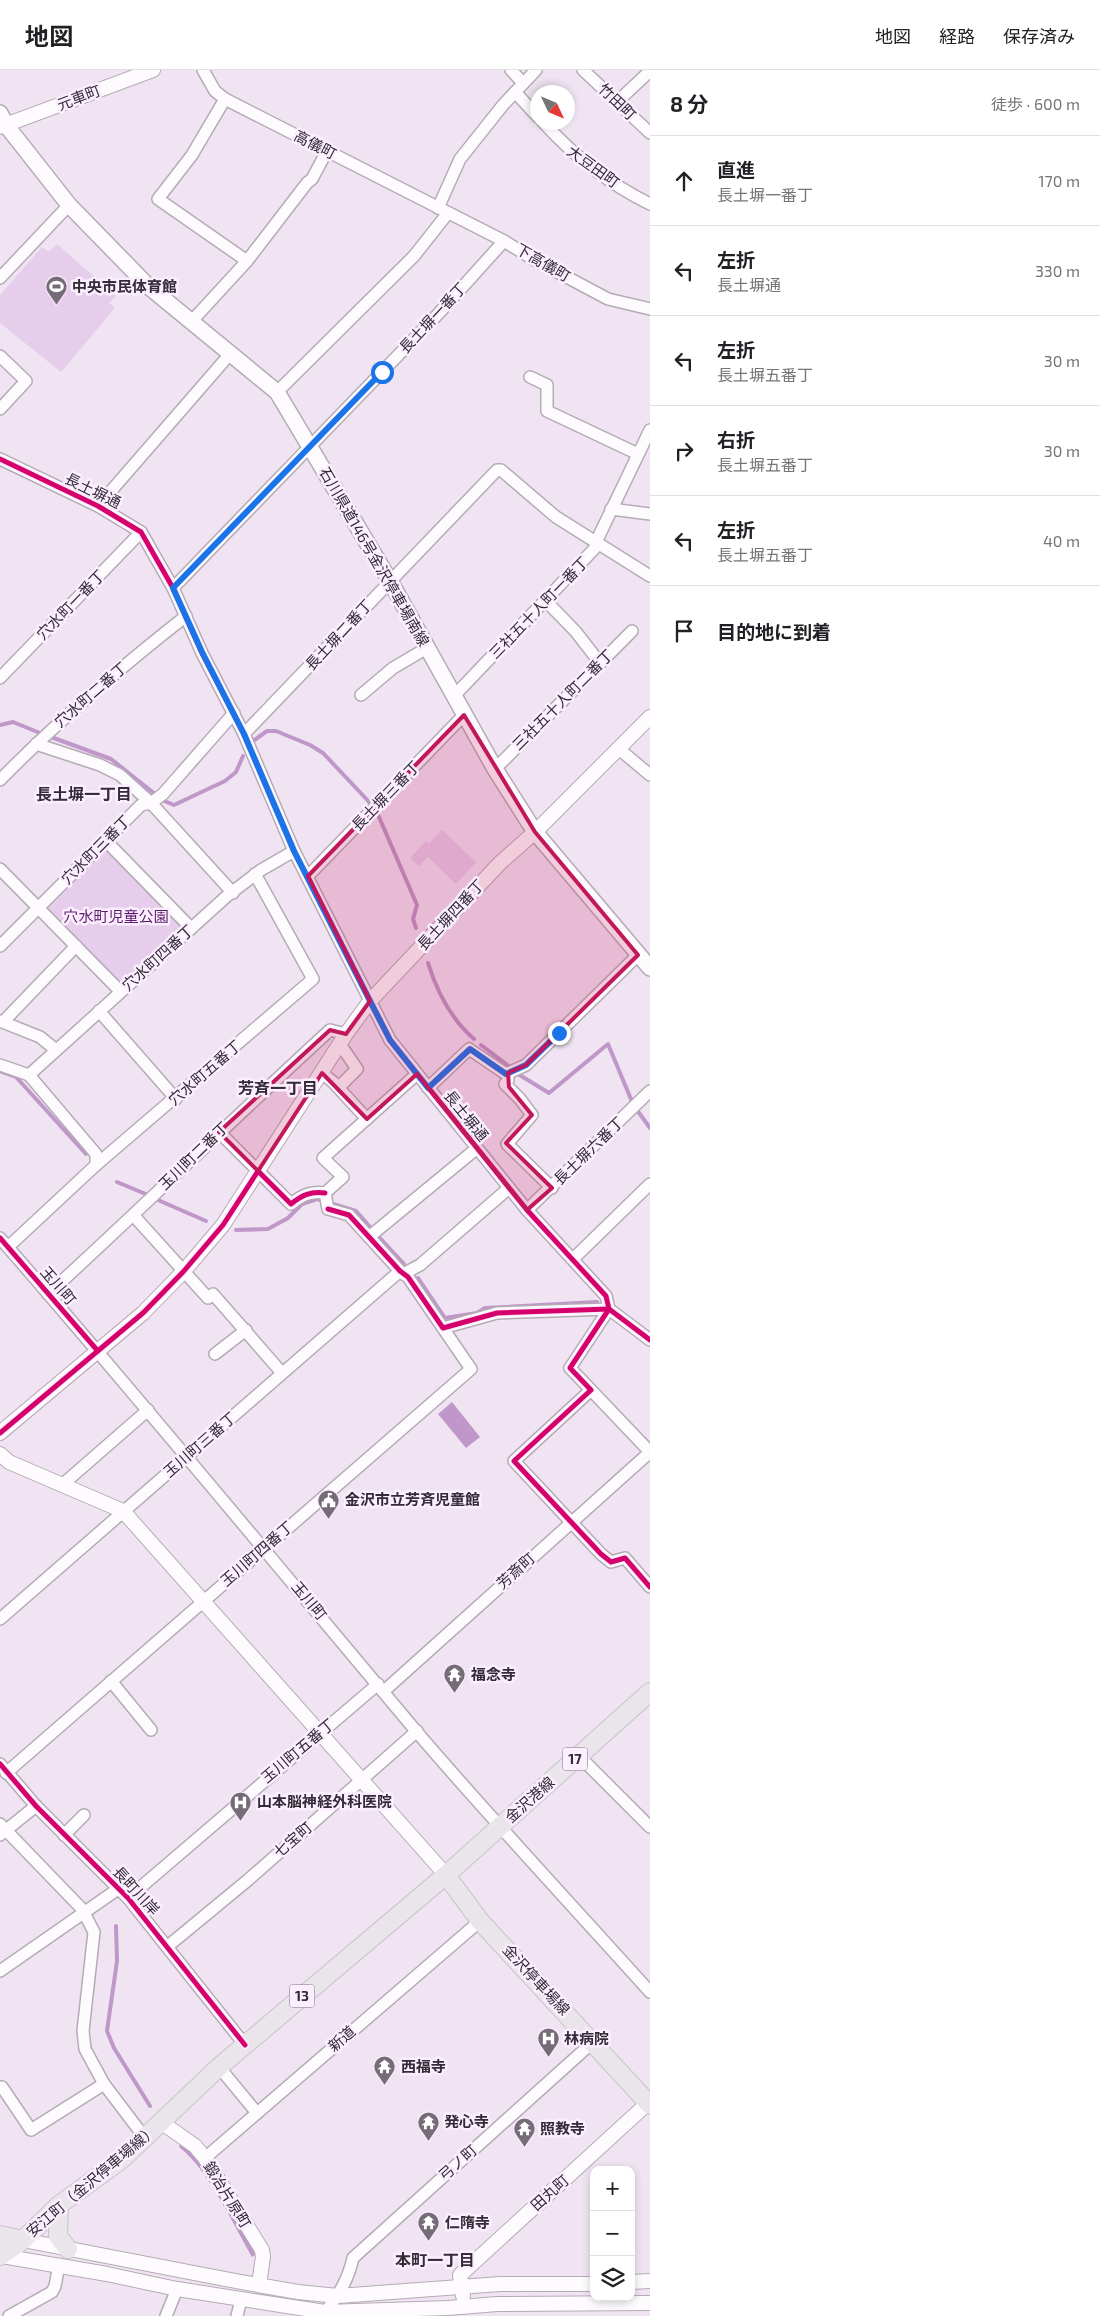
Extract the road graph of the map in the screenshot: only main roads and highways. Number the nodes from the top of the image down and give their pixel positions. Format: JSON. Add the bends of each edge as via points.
{"nodes":[{"id":1,"x":2,"y":122,"type":"edge"},
{"id":2,"x":650,"y":968,"type":"edge"},
{"id":3,"x":650,"y":1692,"type":"edge"},
{"id":4,"x":446,"y":1874,"type":"junction"},
{"id":5,"x":649,"y":2103,"type":"edge"},
{"id":6,"x":59,"y":2205,"type":"junction"},
{"id":7,"x":0,"y":2235,"type":"edge"},
{"id":8,"x":23,"y":2240,"type":"junction"},
{"id":9,"x":68,"y":2249,"type":"road end"},
{"id":10,"x":1,"y":2255,"type":"edge"}],
"edges":[{"from":1,"to":2,"type":"main road","name":"石川県道146号金沢停車場南線","via":[[69,205],[148,286],[277,392],[390,581],[495,769],[535,832]]},
{"from":3,"to":4,"type":"main road","name":"金沢港線","number":"17"},
{"from":4,"to":5,"type":"main road","name":"金沢停車場線","via":[[480,1920]]},
{"from":4,"to":6,"type":"main road","name":"安江町（金沢停車場線）","number":"13","via":[[244,2045],[121,2160]]},
{"from":6,"to":8,"type":"main road","name":"安江町（金沢停車場線）","number":"13"},
{"from":6,"to":9,"type":"main road","via":[[58,2236]]},
{"from":7,"to":8,"type":"main road","name":"安江町（金沢停車場線）"},
{"from":8,"to":10,"type":"main road","name":"安江町（金沢停車場線）","number":"13"}]}
